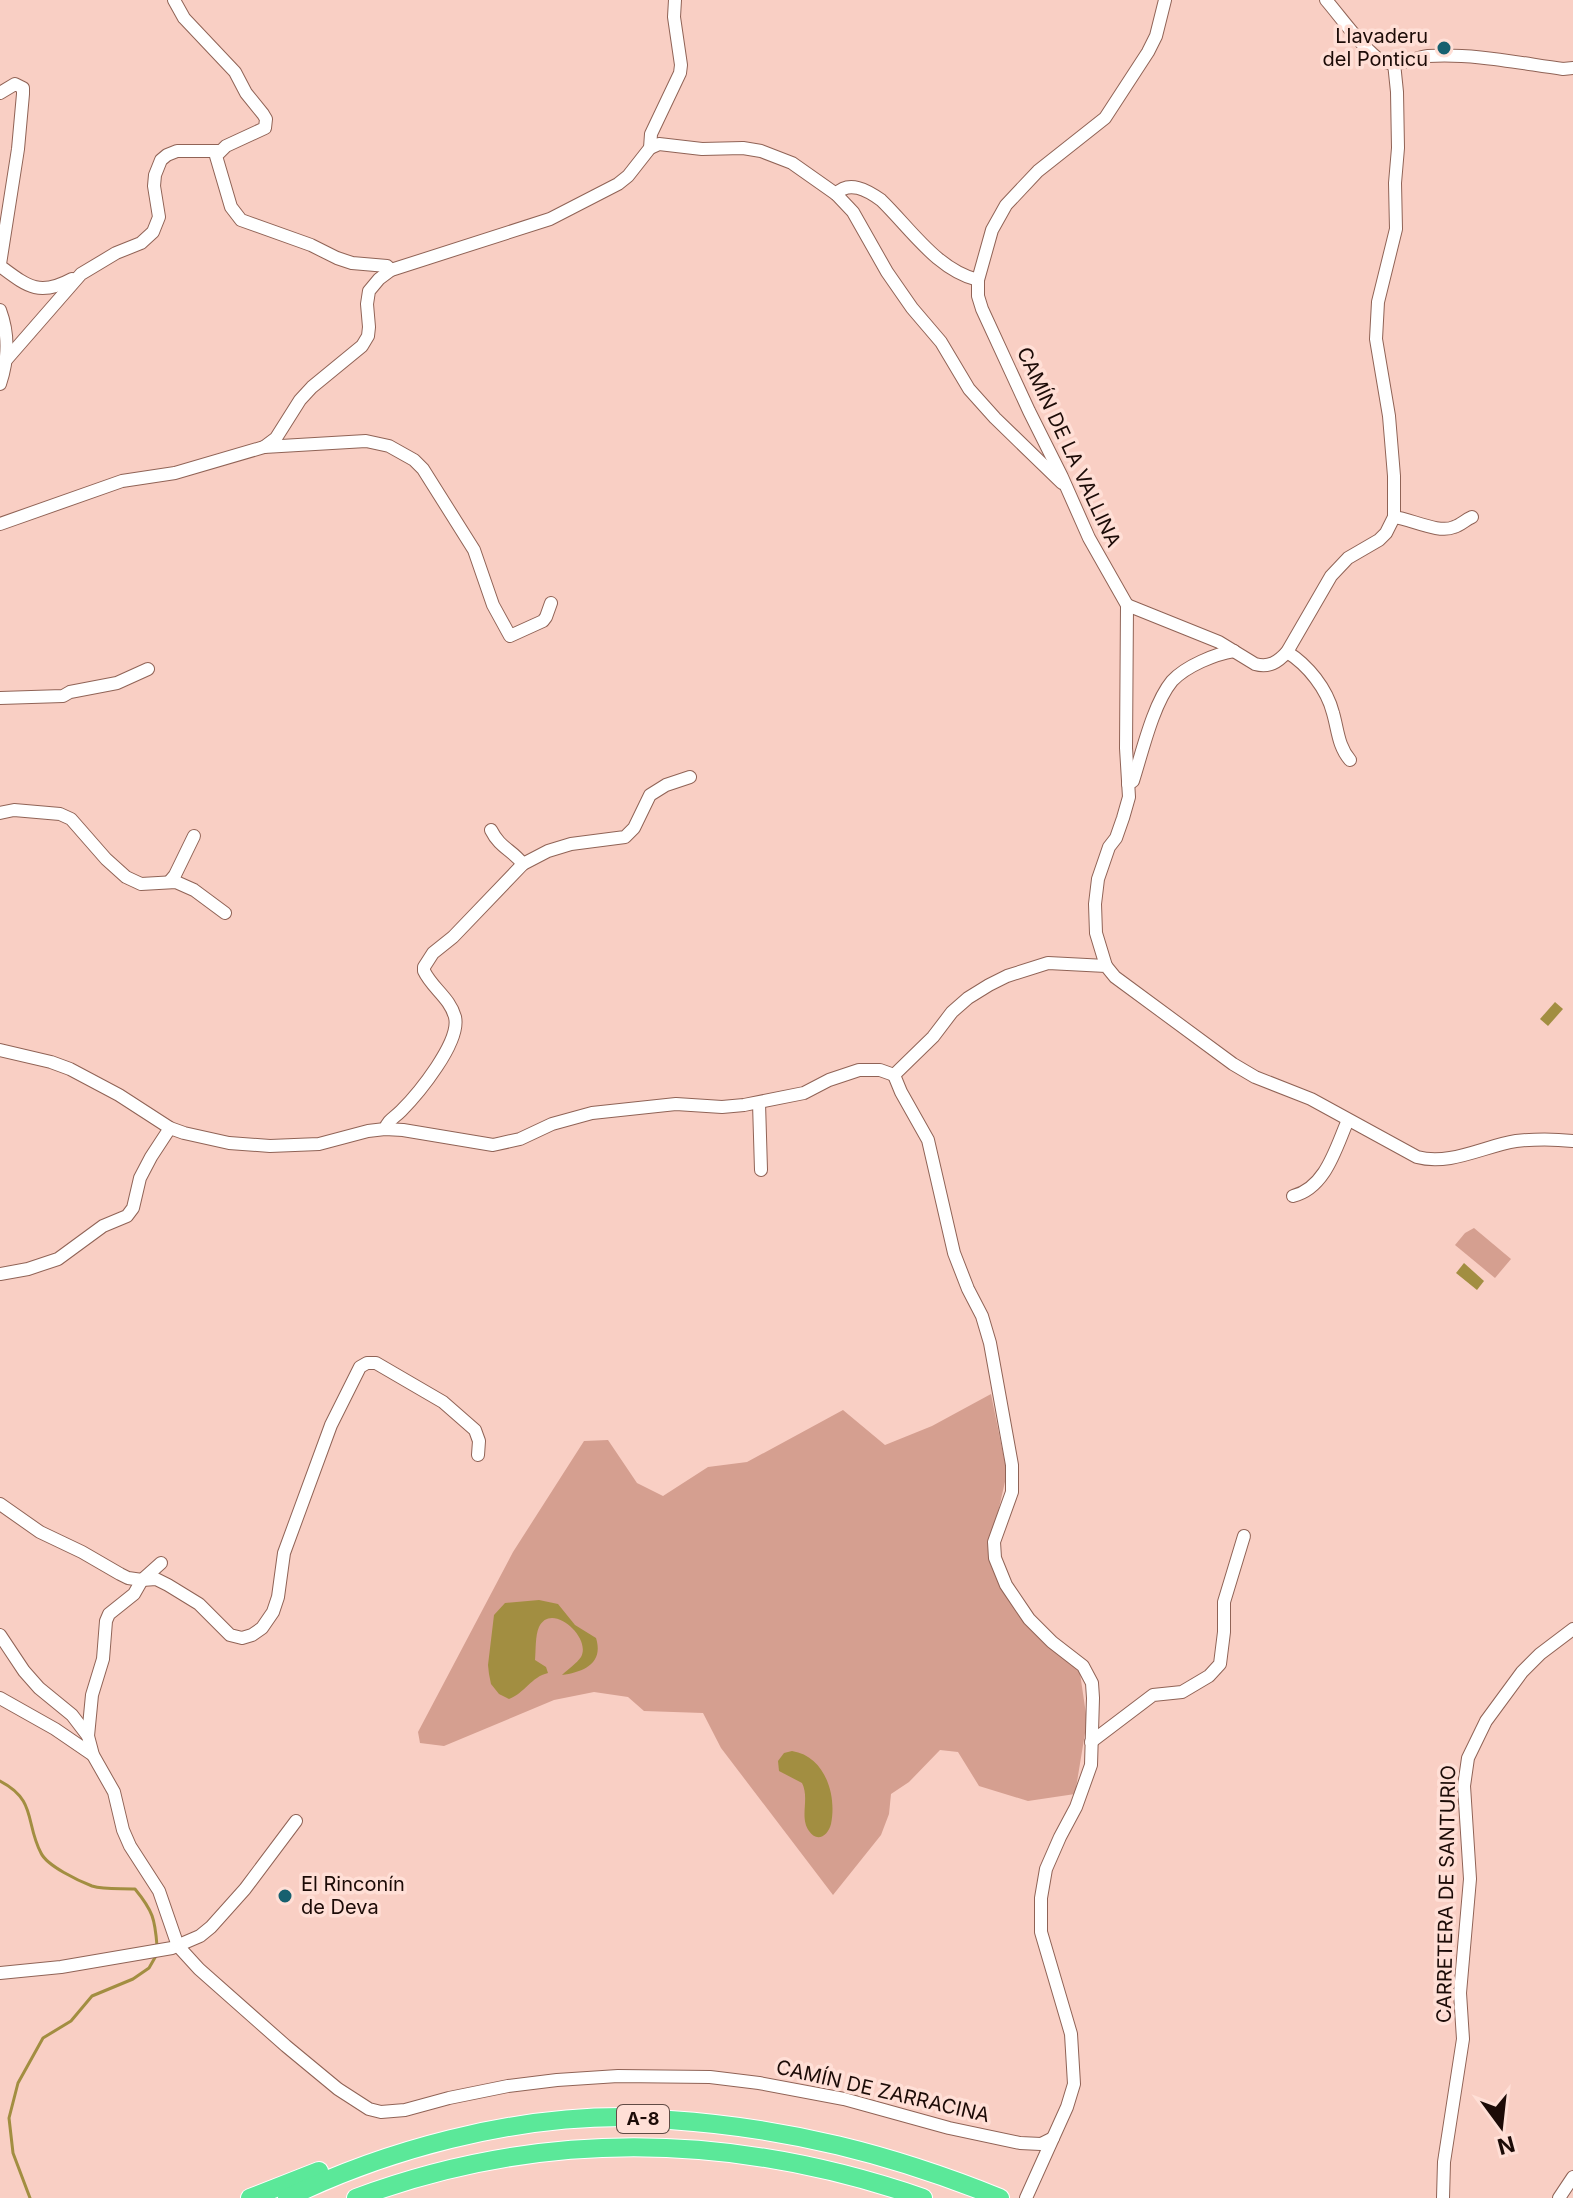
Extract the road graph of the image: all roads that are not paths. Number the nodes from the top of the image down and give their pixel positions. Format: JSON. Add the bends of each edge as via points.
{"nodes":[{"id":1,"x":174,"y":0,"type":"edge"},
{"id":2,"x":675,"y":0,"type":"edge"},
{"id":3,"x":1165,"y":0,"type":"edge"},
{"id":4,"x":1326,"y":0,"type":"edge"},
{"id":5,"x":1394,"y":63,"type":"junction"},
{"id":6,"x":1573,"y":68,"type":"edge"},
{"id":7,"x":0,"y":93,"type":"edge"},
{"id":8,"x":650,"y":148,"type":"junction"},
{"id":9,"x":219,"y":151,"type":"junction"},
{"id":10,"x":836,"y":194,"type":"junction"},
{"id":11,"x":0,"y":265,"type":"edge"},
{"id":12,"x":391,"y":270,"type":"junction"},
{"id":13,"x":81,"y":274,"type":"junction"},
{"id":14,"x":978,"y":280,"type":"junction"},
{"id":15,"x":0,"y":310,"type":"edge"},
{"id":16,"x":6,"y":360,"type":"junction"},
{"id":17,"x":0,"y":384,"type":"edge"},
{"id":18,"x":264,"y":447,"type":"junction"},
{"id":19,"x":1067,"y":489,"type":"junction"},
{"id":20,"x":1394,"y":517,"type":"junction"},
{"id":21,"x":1472,"y":517,"type":"dead end"},
{"id":22,"x":0,"y":524,"type":"edge"},
{"id":23,"x":551,"y":603,"type":"dead end"},
{"id":24,"x":1127,"y":605,"type":"junction"},
{"id":25,"x":1234,"y":651,"type":"junction"},
{"id":26,"x":1287,"y":652,"type":"junction"},
{"id":27,"x":148,"y":669,"type":"dead end"},
{"id":28,"x":0,"y":698,"type":"edge"},
{"id":29,"x":1350,"y":760,"type":"dead end"},
{"id":30,"x":690,"y":777,"type":"dead end"},
{"id":31,"x":1128,"y":784,"type":"junction"},
{"id":32,"x":0,"y":813,"type":"edge"},
{"id":33,"x":491,"y":830,"type":"dead end"},
{"id":34,"x":194,"y":836,"type":"dead end"},
{"id":35,"x":523,"y":864,"type":"junction"},
{"id":36,"x":170,"y":881,"type":"junction"},
{"id":37,"x":225,"y":913,"type":"dead end"},
{"id":38,"x":1106,"y":966,"type":"junction"},
{"id":39,"x":0,"y":1050,"type":"edge"},
{"id":40,"x":894,"y":1075,"type":"junction"},
{"id":41,"x":759,"y":1103,"type":"junction"},
{"id":42,"x":1348,"y":1120,"type":"junction"},
{"id":43,"x":170,"y":1128,"type":"junction"},
{"id":44,"x":385,"y":1129,"type":"junction"},
{"id":45,"x":1573,"y":1141,"type":"edge"},
{"id":46,"x":761,"y":1170,"type":"dead end"},
{"id":47,"x":1293,"y":1196,"type":"dead end"},
{"id":48,"x":0,"y":1274,"type":"edge"},
{"id":49,"x":478,"y":1455,"type":"dead end"},
{"id":50,"x":0,"y":1504,"type":"edge"},
{"id":51,"x":1244,"y":1536,"type":"dead end"},
{"id":52,"x":161,"y":1563,"type":"dead end"},
{"id":53,"x":142,"y":1580,"type":"junction"},
{"id":54,"x":1573,"y":1629,"type":"edge"},
{"id":55,"x":0,"y":1635,"type":"edge"},
{"id":56,"x":92,"y":1695,"type":"junction"},
{"id":57,"x":0,"y":1698,"type":"edge"},
{"id":58,"x":72,"y":1715,"type":"junction"},
{"id":59,"x":55,"y":1729,"type":"junction"},
{"id":60,"x":88,"y":1736,"type":"junction"},
{"id":61,"x":1091,"y":1742,"type":"junction"},
{"id":62,"x":93,"y":1755,"type":"junction"},
{"id":63,"x":296,"y":1821,"type":"dead end"},
{"id":64,"x":172,"y":1947,"type":"junction"},
{"id":65,"x":0,"y":1973,"type":"edge"},
{"id":66,"x":1053,"y":2138,"type":"junction"},
{"id":67,"x":449,"y":2140,"type":"junction"},
{"id":68,"x":1020,"y":2143,"type":"junction"},
{"id":69,"x":1042,"y":2163,"type":"junction"},
{"id":70,"x":823,"y":2168,"type":"junction"},
{"id":71,"x":1573,"y":2177,"type":"edge"},
{"id":72,"x":250,"y":2198,"type":"edge"},
{"id":73,"x":287,"y":2198,"type":"edge"},
{"id":74,"x":356,"y":2198,"type":"edge"},
{"id":75,"x":385,"y":2198,"type":"edge"},
{"id":76,"x":923,"y":2198,"type":"edge"},
{"id":77,"x":1000,"y":2198,"type":"edge"},
{"id":78,"x":1026,"y":2198,"type":"edge"},
{"id":79,"x":1443,"y":2198,"type":"edge"},
{"id":80,"x":1559,"y":2198,"type":"edge"}],
"edges":[{"from":1,"to":9,"type":"street","via":[[184,18],[235,72],[266,119],[265,128]]},
{"from":2,"to":8,"type":"street","via":[[680,73],[651,134]]},
{"from":3,"to":14,"type":"street","name":"CAMÍN DE LA VALLINA","via":[[1148,52],[1105,118],[1038,171],[1006,205],[992,230]]},
{"from":4,"to":5,"type":"street","via":[[1374,55]]},
{"from":5,"to":6,"type":"street","via":[[1434,56]]},
{"from":5,"to":20,"type":"street","via":[[1396,229],[1378,302],[1376,339],[1389,416]]},
{"from":7,"to":11,"type":"street","via":[[15,84],[23,88]]},
{"from":8,"to":10,"type":"street","via":[[659,144],[761,151],[792,163]]},
{"from":8,"to":12,"type":"street","via":[[618,184],[550,219]]},
{"from":9,"to":12,"type":"street","via":[[217,163],[228,200],[241,220],[352,263]]},
{"from":9,"to":13,"type":"street","via":[[177,151],[161,160],[154,186],[159,217],[153,232]]},
{"from":10,"to":14,"type":"street","via":[[851,187],[871,193],[936,256]]},
{"from":10,"to":19,"type":"street","via":[[969,389]]},
{"from":11,"to":13,"type":"street","via":[[41,290]]},
{"from":12,"to":18,"type":"street","via":[[369,291],[368,336],[362,346],[312,387]]},
{"from":13,"to":16,"type":"street"},
{"from":14,"to":19,"type":"street","name":"CAMÍN DE LA VALLINA","via":[[982,309]]},
{"from":15,"to":16,"type":"street"},
{"from":16,"to":17,"type":"street"},
{"from":18,"to":22,"type":"street","via":[[175,473],[122,481]]},
{"from":18,"to":23,"type":"street","via":[[366,441],[389,446],[423,469],[474,550],[510,636],[543,621]]},
{"from":19,"to":24,"type":"street","name":"CAMÍN DE LA VALLINA"},
{"from":20,"to":21,"type":"street","via":[[1442,529]]},
{"from":20,"to":26,"type":"street","via":[[1379,540],[1348,558],[1331,576]]},
{"from":24,"to":25,"type":"street"},
{"from":24,"to":31,"type":"street"},
{"from":25,"to":26,"type":"street","via":[[1261,665],[1280,660]]},
{"from":25,"to":31,"type":"street","via":[[1213,657],[1172,682]]},
{"from":26,"to":29,"type":"street","via":[[1325,691]]},
{"from":27,"to":28,"type":"street","via":[[63,696]]},
{"from":30,"to":35,"type":"street","via":[[650,795],[625,837],[571,844]]},
{"from":31,"to":38,"type":"street","via":[[1123,818],[1098,879],[1096,933]]},
{"from":32,"to":36,"type":"street","via":[[60,814],[126,877],[141,884]]},
{"from":33,"to":35,"type":"street"},
{"from":34,"to":36,"type":"street"},
{"from":35,"to":44,"type":"street","via":[[428,959],[426,977],[451,1007],[456,1027],[428,1078]]},
{"from":36,"to":37,"type":"street","via":[[194,890]]},
{"from":38,"to":40,"type":"street","via":[[1048,963],[989,985],[952,1012]]},
{"from":38,"to":42,"type":"street","via":[[1233,1064]]},
{"from":39,"to":43,"type":"street","via":[[70,1069]]},
{"from":40,"to":41,"type":"street","via":[[859,1070],[804,1093]]},
{"from":40,"to":61,"type":"street","via":[[928,1140],[954,1253],[990,1343],[1012,1465],[1012,1492],[994,1542],[995,1558],[1029,1619],[1083,1666],[1092,1683]]},
{"from":41,"to":44,"type":"street","via":[[618,1109],[493,1145]]},
{"from":41,"to":46,"type":"street"},
{"from":42,"to":45,"type":"street","via":[[1427,1159],[1517,1141]]},
{"from":42,"to":47,"type":"street","via":[[1320,1179]]},
{"from":43,"to":44,"type":"street","via":[[229,1143],[270,1146],[319,1144]]},
{"from":43,"to":48,"type":"street","via":[[140,1178],[127,1216],[103,1226],[58,1259]]},
{"from":49,"to":53,"type":"street","via":[[475,1430],[443,1402],[376,1363],[367,1363],[360,1367],[331,1425],[284,1553],[273,1612],[262,1628],[242,1638],[230,1635],[189,1597],[156,1579]]},
{"from":50,"to":53,"type":"street","via":[[40,1532]]},
{"from":51,"to":61,"type":"street","via":[[1224,1602],[1220,1664],[1182,1692],[1153,1695]]},
{"from":52,"to":53,"type":"street"},
{"from":53,"to":56,"type":"street","via":[[106,1621],[103,1659]]},
{"from":54,"to":79,"type":"street","name":"CARRETERA DE SANTURIO","via":[[1522,1672],[1486,1721],[1468,1758],[1464,1786],[1470,1879],[1460,1993],[1463,2039]]},
{"from":55,"to":58,"type":"street","via":[[39,1688]]},
{"from":56,"to":58,"type":"street"},
{"from":56,"to":60,"type":"street"},
{"from":57,"to":59,"type":"street"},
{"from":58,"to":59,"type":"street"},
{"from":58,"to":60,"type":"street"},
{"from":59,"to":62,"type":"street"},
{"from":60,"to":62,"type":"street"},
{"from":61,"to":66,"type":"street","via":[[1083,1791],[1046,1869],[1041,1898],[1041,1932],[1074,2054],[1074,2084]]},
{"from":62,"to":64,"type":"street","via":[[114,1792],[130,1846],[163,1898]]},
{"from":63,"to":64,"type":"street","via":[[211,1927]]},
{"from":64,"to":65,"type":"street"},
{"from":64,"to":68,"type":"street","name":"CAMÍN DE ZARRACINA","via":[[338,2089],[381,2112],[557,2080],[710,2077],[844,2099]]},
{"from":66,"to":68,"type":"street","name":"CAMÍN DE ZARRACINA","via":[[1041,2144]]},
{"from":66,"to":69,"type":"street"},
{"from":67,"to":72,"type":"highway","via":[[356,2158]]},
{"from":67,"to":73,"type":"highway","number":"A-8"},
{"from":67,"to":77,"type":"highway","number":"A-8","via":[[532,2123],[622,2117],[734,2126],[879,2155]]},
{"from":68,"to":69,"type":"street"},
{"from":69,"to":78,"type":"street"},
{"from":70,"to":74,"type":"highway","number":"A-8","via":[[695,2149],[554,2150],[475,2162]]},
{"from":70,"to":75,"type":"highway","via":[[694,2155],[581,2158],[477,2171]]},
{"from":70,"to":76,"type":"highway","number":"A-8"},
{"from":71,"to":80,"type":"street"}]}
